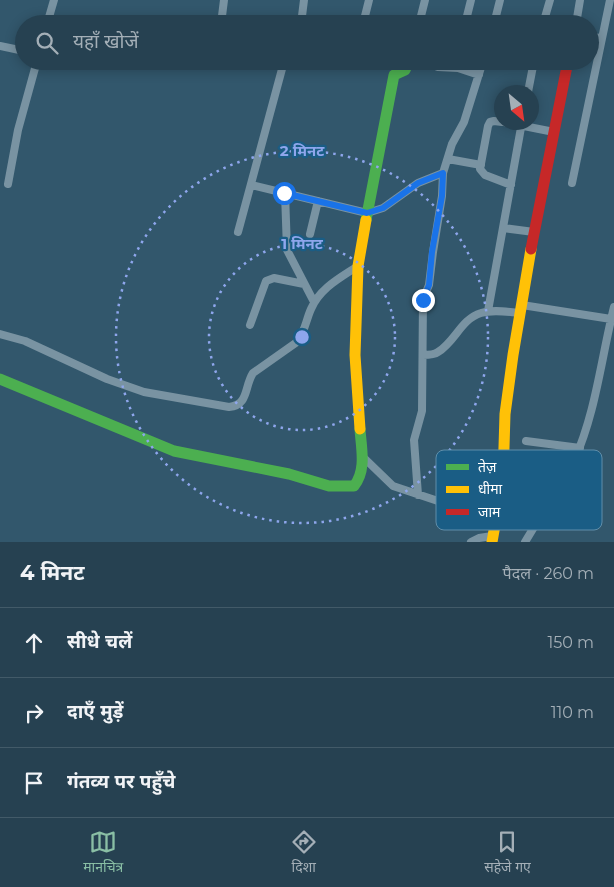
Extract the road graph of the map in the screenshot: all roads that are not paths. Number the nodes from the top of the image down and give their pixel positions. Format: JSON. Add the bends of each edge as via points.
{"nodes":[{"id":1,"x":54,"y":0,"type":"edge"},
{"id":2,"x":224,"y":0,"type":"edge"},
{"id":3,"x":304,"y":0,"type":"edge"},
{"id":4,"x":369,"y":0,"type":"edge"},
{"id":5,"x":425,"y":0,"type":"edge"},
{"id":6,"x":470,"y":0,"type":"edge"},
{"id":7,"x":500,"y":0,"type":"edge"},
{"id":8,"x":550,"y":0,"type":"edge"},
{"id":9,"x":580,"y":0,"type":"edge"},
{"id":10,"x":610,"y":0,"type":"edge"},
{"id":11,"x":50,"y":15,"type":"edge"},
{"id":12,"x":222,"y":15,"type":"edge"},
{"id":13,"x":302,"y":15,"type":"edge"},
{"id":14,"x":365,"y":15,"type":"edge"},
{"id":15,"x":421,"y":15,"type":"edge"},
{"id":16,"x":466,"y":15,"type":"edge"},
{"id":17,"x":496,"y":15,"type":"edge"},
{"id":18,"x":546,"y":15,"type":"edge"},
{"id":19,"x":578,"y":15,"type":"edge"},
{"id":20,"x":599,"y":38,"type":"edge"},
{"id":21,"x":602,"y":38,"type":"junction"},
{"id":22,"x":0,"y":46,"type":"edge"},
{"id":23,"x":15,"y":49,"type":"edge"},
{"id":24,"x":599,"y":53,"type":"edge"},
{"id":25,"x":35,"y":70,"type":"edge"},
{"id":26,"x":282,"y":70,"type":"edge"},
{"id":27,"x":405,"y":70,"type":"edge"},
{"id":28,"x":467,"y":70,"type":"edge"},
{"id":29,"x":480,"y":70,"type":"edge"},
{"id":30,"x":532,"y":70,"type":"edge"},
{"id":31,"x":566,"y":70,"type":"edge"},
{"id":32,"x":595,"y":70,"type":"edge"},
{"id":33,"x":478,"y":75,"type":"junction"},
{"id":34,"x":529,"y":85,"type":"edge"},
{"id":35,"x":494,"y":120,"type":"edge"},
{"id":36,"x":539,"y":128,"type":"edge"},
{"id":37,"x":520,"y":130,"type":"edge"},
{"id":38,"x":554,"y":132,"type":"junction"},
{"id":39,"x":448,"y":159,"type":"junction"},
{"id":40,"x":481,"y":165,"type":"junction"},
{"id":41,"x":443,"y":173,"type":"junction"},
{"id":42,"x":8,"y":184,"type":"dead end"},
{"id":43,"x":572,"y":184,"type":"dead end"},
{"id":44,"x":251,"y":185,"type":"junction"},
{"id":45,"x":510,"y":185,"type":"junction"},
{"id":46,"x":284,"y":193,"type":"junction"},
{"id":47,"x":318,"y":201,"type":"junction"},
{"id":48,"x":367,"y":213,"type":"junction"},
{"id":49,"x":503,"y":228,"type":"junction"},
{"id":50,"x":238,"y":232,"type":"dead end"},
{"id":51,"x":534,"y":232,"type":"junction"},
{"id":52,"x":310,"y":234,"type":"dead end"},
{"id":53,"x":358,"y":266,"type":"junction"},
{"id":54,"x":304,"y":284,"type":"junction"},
{"id":55,"x":314,"y":302,"type":"junction"},
{"id":56,"x":614,"y":307,"type":"edge"},
{"id":57,"x":521,"y":309,"type":"junction"},
{"id":58,"x":488,"y":311,"type":"junction"},
{"id":59,"x":611,"y":319,"type":"junction"},
{"id":60,"x":250,"y":325,"type":"dead end"},
{"id":61,"x":0,"y":334,"type":"edge"},
{"id":62,"x":423,"y":355,"type":"junction"},
{"id":63,"x":0,"y":379,"type":"edge"},
{"id":64,"x":526,"y":441,"type":"dead end"},
{"id":65,"x":580,"y":448,"type":"joint"},
{"id":66,"x":504,"y":450,"type":"edge"},
{"id":67,"x":362,"y":456,"type":"junction"},
{"id":68,"x":418,"y":494,"type":"junction"},
{"id":69,"x":436,"y":500,"type":"edge"},
{"id":70,"x":532,"y":530,"type":"edge"},
{"id":71,"x":492,"y":539,"type":"edge"},
{"id":72,"x":471,"y":542,"type":"edge"},
{"id":73,"x":525,"y":542,"type":"edge"}],
"edges":[{"from":1,"to":11,"type":"street"},
{"from":2,"to":12,"type":"street"},
{"from":3,"to":13,"type":"street"},
{"from":4,"to":14,"type":"street"},
{"from":5,"to":15,"type":"street"},
{"from":6,"to":16,"type":"street"},
{"from":7,"to":17,"type":"street"},
{"from":8,"to":18,"type":"street"},
{"from":9,"to":19,"type":"street"},
{"from":10,"to":21,"type":"street"},
{"from":20,"to":21,"type":"street"},
{"from":21,"to":24,"type":"street"},
{"from":22,"to":23,"type":"street"},
{"from":25,"to":42,"type":"street"},
{"from":26,"to":44,"type":"street"},
{"from":27,"to":48,"type":"street","via":[[394,75]]},
{"from":28,"to":33,"type":"street"},
{"from":29,"to":33,"type":"street"},
{"from":30,"to":34,"type":"street"},
{"from":31,"to":38,"type":"street"},
{"from":32,"to":43,"type":"street"},
{"from":33,"to":39,"type":"street","via":[[464,122]]},
{"from":35,"to":40,"type":"street","via":[[490,122]]},
{"from":36,"to":38,"type":"street"},
{"from":37,"to":45,"type":"street"},
{"from":38,"to":51,"type":"street"},
{"from":39,"to":40,"type":"street"},
{"from":39,"to":41,"type":"street"},
{"from":40,"to":45,"type":"street","via":[[484,175]]},
{"from":41,"to":48,"type":"street","via":[[418,183],[383,208]]},
{"from":41,"to":62,"type":"street","via":[[429,285],[423,300]]},
{"from":44,"to":46,"type":"street"},
{"from":44,"to":50,"type":"street"},
{"from":45,"to":49,"type":"street"},
{"from":46,"to":47,"type":"street"},
{"from":46,"to":54,"type":"street","via":[[287,250]]},
{"from":47,"to":48,"type":"street"},
{"from":47,"to":52,"type":"street"},
{"from":48,"to":53,"type":"street"},
{"from":49,"to":51,"type":"street"},
{"from":49,"to":58,"type":"street"},
{"from":51,"to":57,"type":"street"},
{"from":53,"to":55,"type":"street","via":[[327,287]]},
{"from":53,"to":67,"type":"street","via":[[355,355]]},
{"from":54,"to":55,"type":"street"},
{"from":54,"to":60,"type":"street","via":[[274,278],[266,281]]},
{"from":55,"to":61,"type":"street","via":[[297,342],[253,373],[242,401],[229,407],[144,392],[25,341]]},
{"from":56,"to":59,"type":"street"},
{"from":57,"to":58,"type":"street"},
{"from":57,"to":59,"type":"street"},
{"from":57,"to":66,"type":"street","via":[[505,414]]},
{"from":58,"to":62,"type":"street","via":[[471,318],[440,351]]},
{"from":59,"to":65,"type":"street","via":[[595,399]]},
{"from":62,"to":68,"type":"street","via":[[422,411],[414,440]]},
{"from":63,"to":67,"type":"street","via":[[174,452],[289,474],[328,486],[350,487],[356,484],[362,474]]},
{"from":64,"to":65,"type":"street"},
{"from":67,"to":68,"type":"street","via":[[387,482]]},
{"from":68,"to":69,"type":"street"},
{"from":70,"to":73,"type":"street"},
{"from":71,"to":72,"type":"street","via":[[479,538]]}]}
